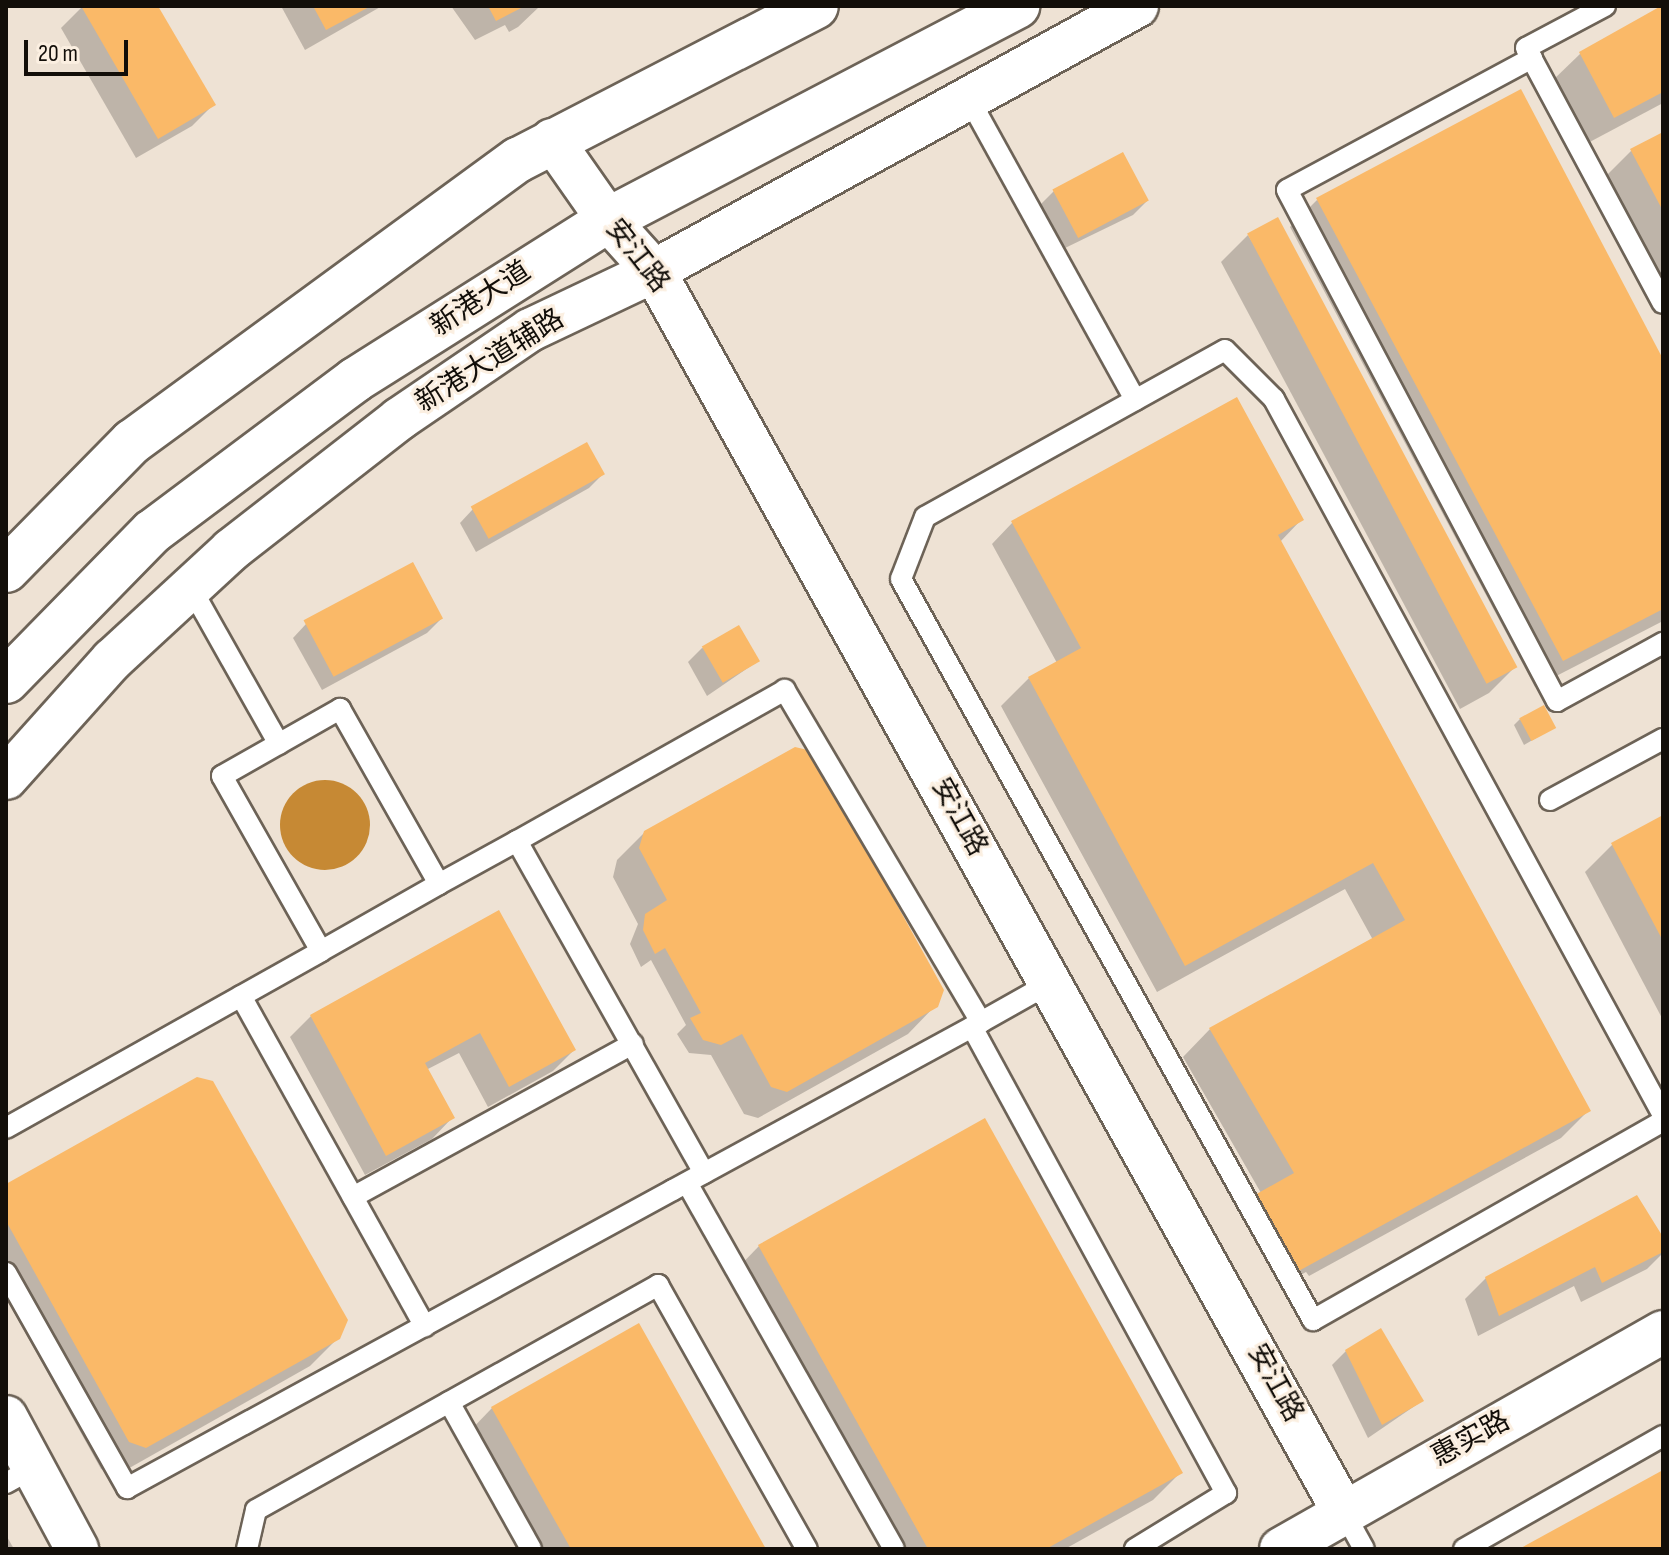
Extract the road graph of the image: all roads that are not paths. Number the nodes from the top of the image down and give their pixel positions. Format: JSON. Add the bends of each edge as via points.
{"nodes":[{"id":1,"x":816,"y":6,"type":"edge"},
{"id":2,"x":1018,"y":6,"type":"edge"},
{"id":3,"x":1137,"y":6,"type":"edge"},
{"id":4,"x":1605,"y":6,"type":"edge"},
{"id":5,"x":1532,"y":58,"type":"junction"},
{"id":6,"x":968,"y":97,"type":"junction"},
{"id":7,"x":552,"y":140,"type":"junction"},
{"id":8,"x":608,"y":220,"type":"junction"},
{"id":9,"x":654,"y":271,"type":"junction"},
{"id":10,"x":1663,"y":303,"type":"edge"},
{"id":11,"x":1135,"y":400,"type":"junction"},
{"id":12,"x":6,"y":570,"type":"edge"},
{"id":13,"x":191,"y":588,"type":"junction"},
{"id":14,"x":1663,"y":643,"type":"edge"},
{"id":15,"x":6,"y":681,"type":"edge"},
{"id":16,"x":1663,"y":739,"type":"edge"},
{"id":17,"x":279,"y":744,"type":"junction"},
{"id":18,"x":6,"y":778,"type":"edge"},
{"id":19,"x":1550,"y":800,"type":"dead end"},
{"id":20,"x":517,"y":841,"type":"junction"},
{"id":21,"x":439,"y":884,"type":"junction"},
{"id":22,"x":321,"y":951,"type":"junction"},
{"id":23,"x":1052,"y":982,"type":"junction"},
{"id":24,"x":241,"y":996,"type":"junction"},
{"id":25,"x":976,"y":1025,"type":"junction"},
{"id":26,"x":633,"y":1044,"type":"junction"},
{"id":27,"x":1663,"y":1118,"type":"edge"},
{"id":28,"x":6,"y":1128,"type":"edge"},
{"id":29,"x":696,"y":1178,"type":"junction"},
{"id":30,"x":353,"y":1197,"type":"junction"},
{"id":31,"x":6,"y":1273,"type":"edge"},
{"id":32,"x":425,"y":1326,"type":"junction"},
{"id":33,"x":1663,"y":1332,"type":"edge"},
{"id":34,"x":449,"y":1402,"type":"junction"},
{"id":35,"x":6,"y":1417,"type":"edge"},
{"id":36,"x":1663,"y":1436,"type":"edge"},
{"id":37,"x":20,"y":1476,"type":"edge"},
{"id":38,"x":1343,"y":1511,"type":"junction"},
{"id":39,"x":77,"y":1549,"type":"edge"},
{"id":40,"x":247,"y":1549,"type":"edge"},
{"id":41,"x":531,"y":1549,"type":"edge"},
{"id":42,"x":807,"y":1549,"type":"edge"},
{"id":43,"x":894,"y":1549,"type":"edge"},
{"id":44,"x":1135,"y":1549,"type":"edge"},
{"id":45,"x":1281,"y":1549,"type":"edge"},
{"id":46,"x":1364,"y":1549,"type":"edge"},
{"id":47,"x":1464,"y":1549,"type":"edge"}],
"edges":[{"from":1,"to":7,"type":"main road"},
{"from":2,"to":8,"type":"main road","name":"新港大道"},
{"from":3,"to":6,"type":"street","name":"新港大道辅路"},
{"from":4,"to":5,"type":"lane","via":[[1526,48]]},
{"from":5,"to":10,"type":"lane"},
{"from":5,"to":14,"type":"lane","via":[[1287,190],[1557,701]]},
{"from":6,"to":9,"type":"street","name":"新港大道辅路"},
{"from":6,"to":11,"type":"lane"},
{"from":7,"to":8,"type":"street","name":"安江路"},
{"from":7,"to":12,"type":"main road","via":[[132,442]]},
{"from":8,"to":9,"type":"street","name":"安江路"},
{"from":8,"to":15,"type":"main road","name":"新港大道","via":[[355,380],[152,532]]},
{"from":9,"to":13,"type":"street","name":"新港大道辅路","via":[[530,330],[399,419]]},
{"from":9,"to":23,"type":"street","name":"安江路"},
{"from":11,"to":27,"type":"lane","via":[[1225,350],[1274,399]]},
{"from":11,"to":27,"type":"lane","via":[[925,517],[901,579],[1313,1320]]},
{"from":13,"to":17,"type":"lane"},
{"from":13,"to":18,"type":"street","name":"新港大道辅路","via":[[112,660]]},
{"from":16,"to":19,"type":"lane"},
{"from":17,"to":21,"type":"lane","via":[[340,709]]},
{"from":17,"to":22,"type":"lane","via":[[222,776]]},
{"from":20,"to":21,"type":"lane"},
{"from":20,"to":25,"type":"lane","via":[[785,690]]},
{"from":20,"to":26,"type":"lane"},
{"from":21,"to":22,"type":"lane"},
{"from":22,"to":24,"type":"lane"},
{"from":23,"to":25,"type":"lane"},
{"from":23,"to":38,"type":"street","name":"安江路"},
{"from":24,"to":28,"type":"lane"},
{"from":24,"to":30,"type":"lane"},
{"from":25,"to":29,"type":"lane"},
{"from":25,"to":44,"type":"lane","via":[[1226,1493]]},
{"from":26,"to":29,"type":"lane"},
{"from":26,"to":30,"type":"lane"},
{"from":29,"to":32,"type":"lane"},
{"from":29,"to":43,"type":"lane"},
{"from":30,"to":32,"type":"lane"},
{"from":31,"to":32,"type":"lane","via":[[127,1488]]},
{"from":33,"to":38,"type":"street","name":"惠实路"},
{"from":34,"to":40,"type":"lane","via":[[256,1510]]},
{"from":34,"to":41,"type":"lane"},
{"from":34,"to":42,"type":"lane","via":[[658,1285]]},
{"from":35,"to":37,"type":"street"},
{"from":36,"to":47,"type":"lane"},
{"from":37,"to":39,"type":"street"},
{"from":38,"to":45,"type":"street","name":"惠实路"},
{"from":38,"to":46,"type":"lane"}]}
